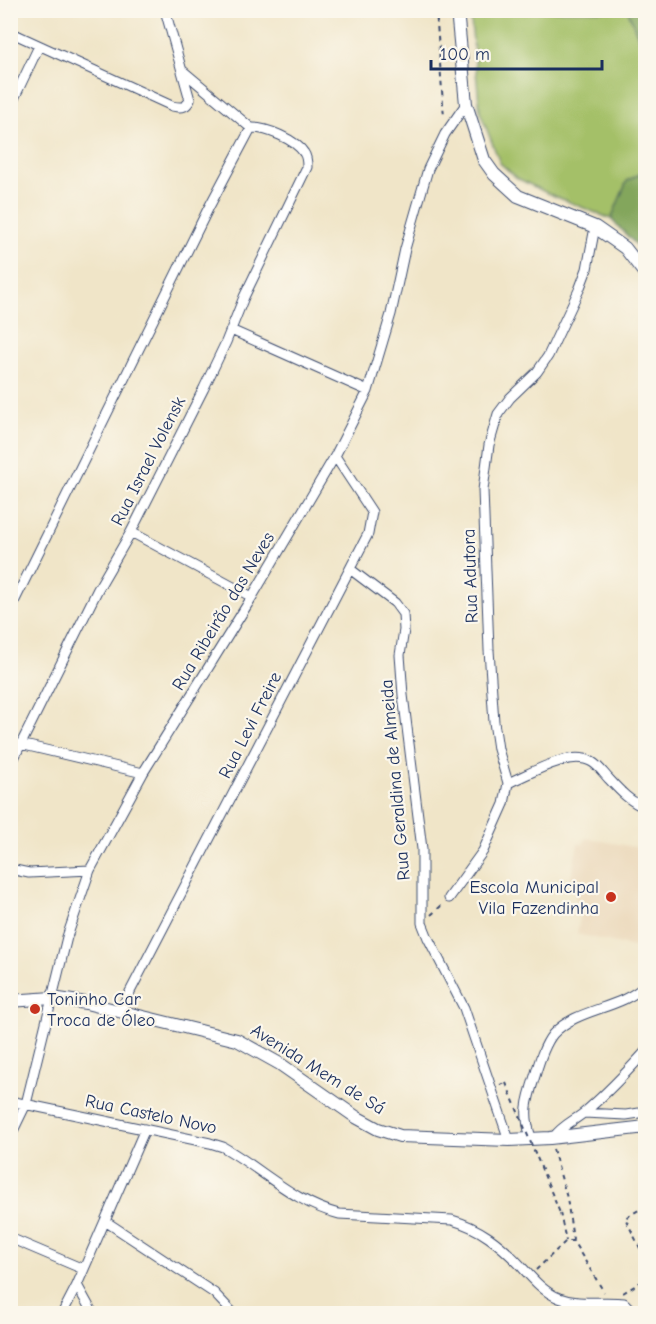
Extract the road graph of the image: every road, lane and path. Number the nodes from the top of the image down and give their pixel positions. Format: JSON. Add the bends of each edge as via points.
{"nodes":[{"id":1,"x":165,"y":10,"type":"edge"},
{"id":2,"x":436,"y":10,"type":"edge"},
{"id":3,"x":458,"y":10,"type":"edge"},
{"id":4,"x":10,"y":32,"type":"edge"},
{"id":5,"x":39,"y":46,"type":"junction"},
{"id":6,"x":183,"y":71,"type":"junction"},
{"id":7,"x":466,"y":104,"type":"junction"},
{"id":8,"x":10,"y":107,"type":"edge"},
{"id":9,"x":251,"y":128,"type":"junction"},
{"id":10,"x":445,"y":134,"type":"junction"},
{"id":11,"x":596,"y":227,"type":"junction"},
{"id":12,"x":645,"y":275,"type":"edge"},
{"id":13,"x":231,"y":330,"type":"junction"},
{"id":14,"x":368,"y":391,"type":"junction"},
{"id":15,"x":335,"y":456,"type":"junction"},
{"id":16,"x":131,"y":532,"type":"junction"},
{"id":17,"x":350,"y":569,"type":"junction"},
{"id":18,"x":252,"y":597,"type":"junction"},
{"id":19,"x":10,"y":610,"type":"edge"},
{"id":20,"x":20,"y":744,"type":"junction"},
{"id":21,"x":10,"y":766,"type":"edge"},
{"id":22,"x":143,"y":773,"type":"junction"},
{"id":23,"x":508,"y":783,"type":"junction"},
{"id":24,"x":645,"y":808,"type":"edge"},
{"id":25,"x":10,"y":869,"type":"edge"},
{"id":26,"x":90,"y":870,"type":"junction"},
{"id":27,"x":449,"y":898,"type":"joint"},
{"id":28,"x":422,"y":923,"type":"junction"},
{"id":29,"x":645,"y":985,"type":"edge"},
{"id":30,"x":52,"y":998,"type":"junction"},
{"id":31,"x":10,"y":1001,"type":"edge"},
{"id":32,"x":120,"y":1011,"type":"junction"},
{"id":33,"x":645,"y":1051,"type":"edge"},
{"id":34,"x":506,"y":1083,"type":"dead end"},
{"id":35,"x":10,"y":1101,"type":"edge"},
{"id":36,"x":26,"y":1104,"type":"junction"},
{"id":37,"x":645,"y":1112,"type":"edge"},
{"id":38,"x":584,"y":1113,"type":"junction"},
{"id":39,"x":645,"y":1127,"type":"edge"},
{"id":40,"x":145,"y":1129,"type":"junction"},
{"id":41,"x":10,"y":1137,"type":"edge"},
{"id":42,"x":552,"y":1137,"type":"junction"},
{"id":43,"x":531,"y":1138,"type":"junction"},
{"id":44,"x":509,"y":1140,"type":"junction"},
{"id":45,"x":645,"y":1206,"type":"edge"},
{"id":46,"x":105,"y":1221,"type":"junction"},
{"id":47,"x":10,"y":1238,"type":"edge"},
{"id":48,"x":573,"y":1241,"type":"junction"},
{"id":49,"x":566,"y":1242,"type":"junction"},
{"id":50,"x":645,"y":1260,"type":"edge"},
{"id":51,"x":83,"y":1269,"type":"junction"},
{"id":52,"x":529,"y":1276,"type":"junction"},
{"id":53,"x":645,"y":1280,"type":"edge"},
{"id":54,"x":77,"y":1285,"type":"junction"},
{"id":55,"x":613,"y":1302,"type":"junction"},
{"id":56,"x":632,"y":1312,"type":"edge"},
{"id":57,"x":62,"y":1314,"type":"edge"},
{"id":58,"x":93,"y":1314,"type":"edge"},
{"id":59,"x":234,"y":1314,"type":"edge"},
{"id":60,"x":615,"y":1314,"type":"edge"}],
"edges":[{"from":1,"to":6,"type":"street"},
{"from":2,"to":10,"type":"path"},
{"from":3,"to":7,"type":"street"},
{"from":4,"to":5,"type":"street"},
{"from":5,"to":6,"type":"street","via":[[172,106],[183,107],[190,100]]},
{"from":5,"to":8,"type":"street"},
{"from":6,"to":9,"type":"street"},
{"from":7,"to":10,"type":"street","name":"Rua Ribeirão das Neves"},
{"from":7,"to":11,"type":"street","via":[[484,160],[494,174],[518,196]]},
{"from":9,"to":13,"type":"street","name":"Rua Israel Volensk","via":[[269,130],[298,146],[306,154],[307,167]]},
{"from":9,"to":19,"type":"street"},
{"from":10,"to":14,"type":"street","name":"Rua Ribeirão das Neves","via":[[422,189]]},
{"from":11,"to":12,"type":"street","via":[[625,248]]},
{"from":11,"to":23,"type":"street","name":"Rua Adutora","via":[[587,269],[548,356],[498,414],[489,445],[483,490],[489,650],[494,722]]},
{"from":13,"to":14,"type":"street"},
{"from":13,"to":16,"type":"street","name":"Rua Israel Volensk"},
{"from":14,"to":15,"type":"street","name":"Rua Ribeirão das Neves"},
{"from":15,"to":17,"type":"street","name":"Rua Levi Freire","via":[[372,512],[368,534]]},
{"from":15,"to":18,"type":"street","name":"Rua Ribeirão das Neves"},
{"from":16,"to":18,"type":"street"},
{"from":16,"to":20,"type":"street","name":"Rua Israel Volensk"},
{"from":17,"to":28,"type":"street","name":"Rua Geraldina de Almeida","via":[[395,603],[403,614],[400,655],[422,849]]},
{"from":17,"to":32,"type":"street","name":"Rua Levi Freire"},
{"from":18,"to":22,"type":"street","name":"Rua Ribeirão das Neves"},
{"from":20,"to":21,"type":"street","name":"Rua Israel Volensk"},
{"from":20,"to":22,"type":"street"},
{"from":22,"to":26,"type":"street","name":"Rua Ribeirão das Neves"},
{"from":23,"to":24,"type":"street","via":[[574,757],[594,763],[635,804]]},
{"from":23,"to":27,"type":"street","via":[[504,804],[483,851]]},
{"from":25,"to":26,"type":"street","via":[[29,873]]},
{"from":26,"to":30,"type":"street","name":"Rua Ribeirão das Neves"},
{"from":27,"to":28,"type":"path"},
{"from":28,"to":44,"type":"street","name":"Rua Geraldina de Almeida","via":[[464,1008]]},
{"from":29,"to":43,"type":"street","via":[[618,1003],[563,1025],[552,1035],[528,1099],[525,1119]]},
{"from":30,"to":31,"type":"street","name":"Avenida Mem de Sá"},
{"from":30,"to":32,"type":"street","name":"Avenida Mem de Sá"},
{"from":30,"to":36,"type":"street","name":"Rua Ribeirão das Neves"},
{"from":32,"to":44,"type":"street","name":"Avenida Mem de Sá","via":[[237,1040],[378,1129],[400,1136]]},
{"from":33,"to":38,"type":"street"},
{"from":34,"to":49,"type":"path","bridge":true,"via":[[560,1213]]},
{"from":35,"to":36,"type":"street","name":"Rua Castelo Novo"},
{"from":36,"to":40,"type":"street","name":"Rua Castelo Novo"},
{"from":36,"to":41,"type":"street","name":"Rua Ribeirão das Neves"},
{"from":37,"to":38,"type":"street"},
{"from":38,"to":42,"type":"street"},
{"from":39,"to":42,"type":"street","name":"Avenida Mem de Sá"},
{"from":40,"to":46,"type":"street"},
{"from":40,"to":52,"type":"street","name":"Rua Castelo Novo","via":[[223,1147],[322,1210],[452,1220],[468,1225],[501,1246]]},
{"from":42,"to":43,"type":"street","name":"Avenida Mem de Sá"},
{"from":42,"to":48,"type":"path"},
{"from":43,"to":44,"type":"street","name":"Avenida Mem de Sá"},
{"from":45,"to":50,"type":"path","via":[[625,1218]]},
{"from":46,"to":51,"type":"street"},
{"from":46,"to":59,"type":"street","via":[[214,1293]]},
{"from":47,"to":51,"type":"street"},
{"from":48,"to":49,"type":"path"},
{"from":48,"to":55,"type":"path"},
{"from":49,"to":52,"type":"path"},
{"from":51,"to":54,"type":"street"},
{"from":52,"to":55,"type":"street","name":"Rua Castelo Novo","via":[[559,1298]]},
{"from":53,"to":55,"type":"path"},
{"from":54,"to":57,"type":"street"},
{"from":54,"to":58,"type":"street"},
{"from":55,"to":56,"type":"street","via":[[624,1304]]},
{"from":55,"to":60,"type":"lane"}]}
